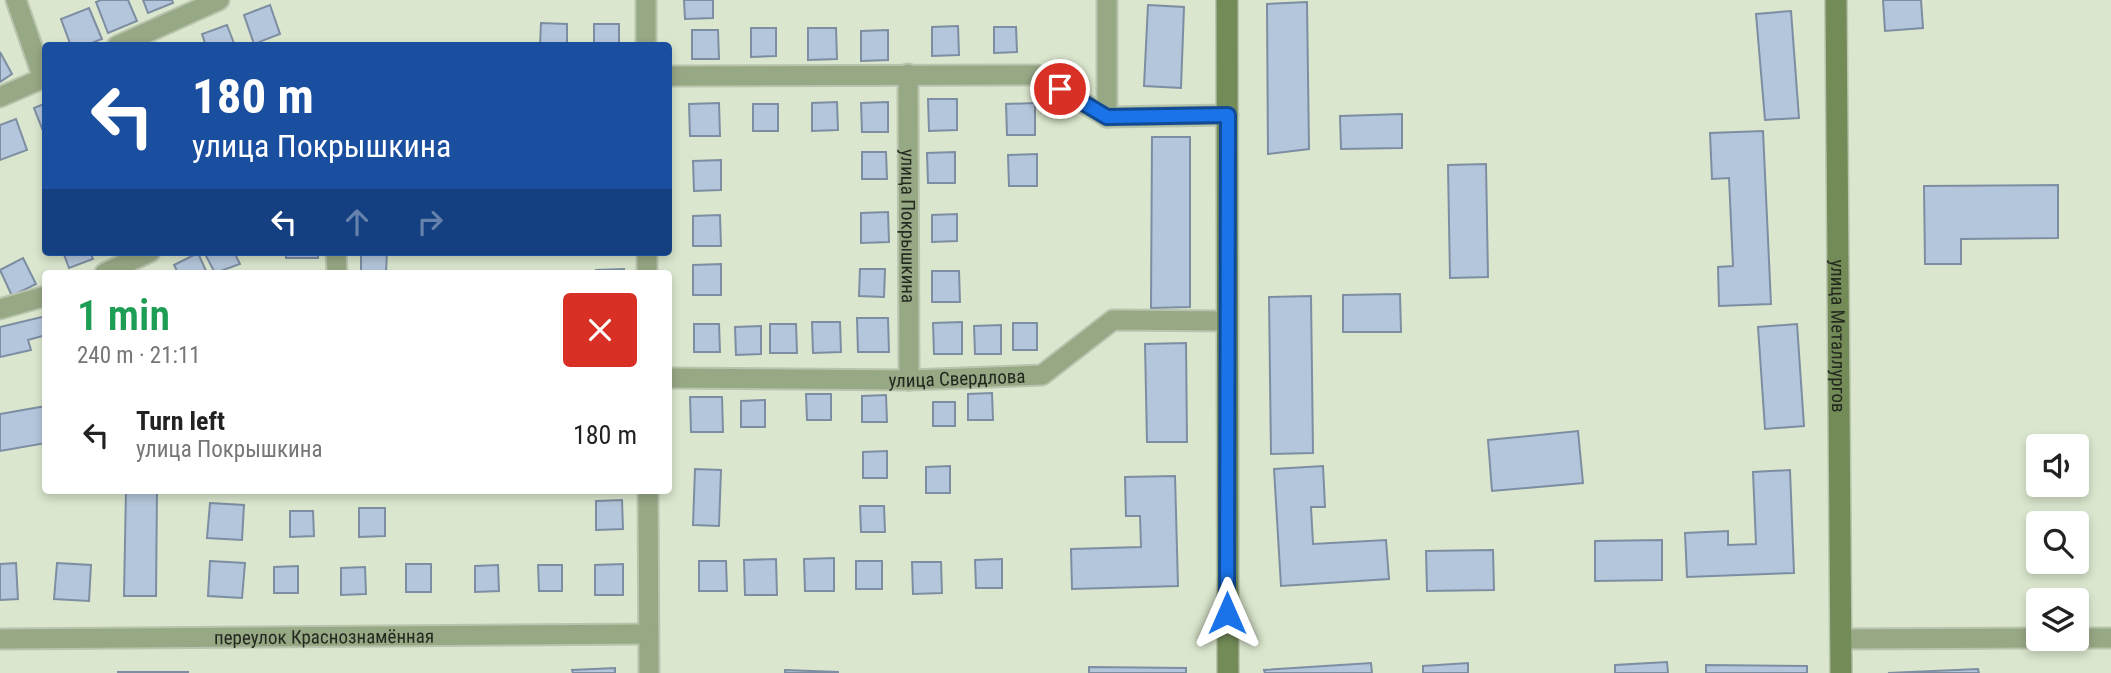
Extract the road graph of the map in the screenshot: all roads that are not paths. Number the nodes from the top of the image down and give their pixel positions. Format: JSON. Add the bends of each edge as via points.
{"nodes":[{"id":1,"x":16,"y":0,"type":"edge"},
{"id":2,"x":219,"y":0,"type":"edge"},
{"id":3,"x":646,"y":0,"type":"edge"},
{"id":4,"x":1107,"y":0,"type":"edge"},
{"id":5,"x":1227,"y":0,"type":"edge"},
{"id":6,"x":1836,"y":0,"type":"edge"},
{"id":7,"x":126,"y":42,"type":"edge"},
{"id":8,"x":646,"y":42,"type":"edge"},
{"id":9,"x":42,"y":72,"type":"edge"},
{"id":10,"x":908,"y":75,"type":"junction"},
{"id":11,"x":672,"y":76,"type":"edge"},
{"id":12,"x":42,"y":79,"type":"edge"},
{"id":13,"x":0,"y":97,"type":"edge"},
{"id":14,"x":1228,"y":115,"type":"junction"},
{"id":15,"x":1107,"y":117,"type":"junction"},
{"id":16,"x":141,"y":256,"type":"edge"},
{"id":17,"x":111,"y":270,"type":"edge"},
{"id":18,"x":42,"y":297,"type":"edge"},
{"id":19,"x":0,"y":309,"type":"edge"},
{"id":20,"x":1227,"y":321,"type":"junction"},
{"id":21,"x":672,"y":378,"type":"edge"},
{"id":22,"x":909,"y":380,"type":"junction"},
{"id":23,"x":648,"y":494,"type":"edge"},
{"id":24,"x":648,"y":634,"type":"junction"},
{"id":25,"x":2026,"y":638,"type":"edge"},
{"id":26,"x":2089,"y":638,"type":"edge"},
{"id":27,"x":2111,"y":638,"type":"edge"},
{"id":28,"x":0,"y":639,"type":"edge"},
{"id":29,"x":1841,"y":639,"type":"junction"},
{"id":30,"x":649,"y":673,"type":"edge"},
{"id":31,"x":1228,"y":673,"type":"edge"},
{"id":32,"x":1841,"y":673,"type":"edge"}],
"edges":[{"from":1,"to":9,"type":"street"},
{"from":2,"to":7,"type":"street"},
{"from":3,"to":8,"type":"street"},
{"from":4,"to":15,"type":"street"},
{"from":5,"to":14,"type":"main road"},
{"from":6,"to":29,"type":"main road","name":"улица Металлургов"},
{"from":10,"to":11,"type":"street"},
{"from":10,"to":15,"type":"street","via":[[1037,75]]},
{"from":10,"to":22,"type":"street","name":"улица Покрышкина"},
{"from":12,"to":13,"type":"street"},
{"from":14,"to":15,"type":"street"},
{"from":14,"to":20,"type":"main road"},
{"from":16,"to":17,"type":"street"},
{"from":18,"to":19,"type":"street"},
{"from":20,"to":22,"type":"street","name":"улица Свердлова","via":[[1113,320],[1042,375]]},
{"from":20,"to":31,"type":"main road"},
{"from":21,"to":22,"type":"street","name":"улица Свердлова"},
{"from":23,"to":24,"type":"street"},
{"from":24,"to":28,"type":"street","name":"переулок Краснознамённая"},
{"from":24,"to":30,"type":"street"},
{"from":25,"to":29,"type":"street"},
{"from":26,"to":27,"type":"street"},
{"from":29,"to":32,"type":"main road","name":"улица Металлургов"}]}
